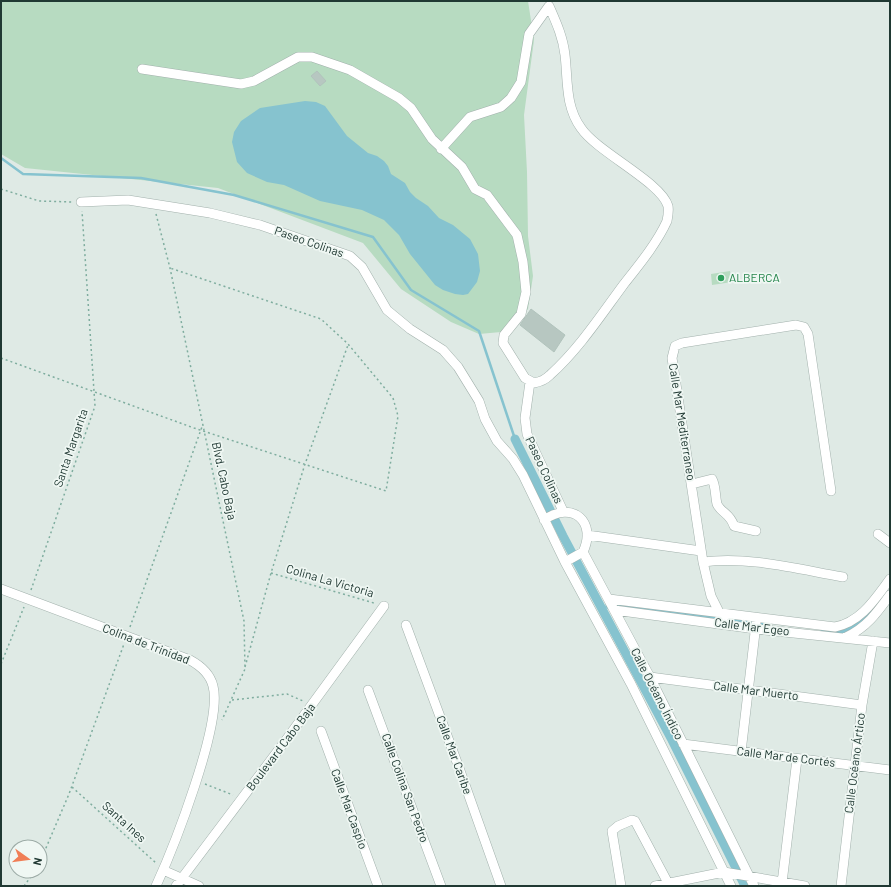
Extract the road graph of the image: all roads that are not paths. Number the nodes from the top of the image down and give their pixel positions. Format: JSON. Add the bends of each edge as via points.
{"nodes":[{"id":1,"x":551,"y":3,"type":"edge"},
{"id":2,"x":142,"y":69,"type":"dead end"},
{"id":3,"x":441,"y":149,"type":"junction"},
{"id":4,"x":81,"y":202,"type":"road end"},
{"id":5,"x":530,"y":382,"type":"junction"},
{"id":6,"x":692,"y":484,"type":"junction"},
{"id":7,"x":831,"y":491,"type":"dead end"},
{"id":8,"x":553,"y":515,"type":"junction"},
{"id":9,"x":756,"y":531,"type":"dead end"},
{"id":10,"x":878,"y":534,"type":"dead end"},
{"id":11,"x":587,"y":535,"type":"junction"},
{"id":12,"x":890,"y":542,"type":"edge"},
{"id":13,"x":701,"y":550,"type":"junction"},
{"id":14,"x":574,"y":557,"type":"junction"},
{"id":15,"x":703,"y":562,"type":"junction"},
{"id":16,"x":843,"y":577,"type":"dead end"},
{"id":17,"x":890,"y":579,"type":"edge"},
{"id":18,"x":1,"y":589,"type":"edge"},
{"id":19,"x":890,"y":595,"type":"edge"},
{"id":20,"x":609,"y":599,"type":"junction"},
{"id":21,"x":384,"y":606,"type":"road end"},
{"id":22,"x":614,"y":610,"type":"junction"},
{"id":23,"x":719,"y":613,"type":"junction"},
{"id":24,"x":756,"y":623,"type":"junction"},
{"id":25,"x":725,"y":624,"type":"junction"},
{"id":26,"x":406,"y":625,"type":"dead end"},
{"id":27,"x":845,"y":637,"type":"junction"},
{"id":28,"x":873,"y":641,"type":"junction"},
{"id":29,"x":890,"y":643,"type":"edge"},
{"id":30,"x":650,"y":677,"type":"junction"},
{"id":31,"x":368,"y":690,"type":"dead end"},
{"id":32,"x":749,"y":690,"type":"junction"},
{"id":33,"x":862,"y":705,"type":"junction"},
{"id":34,"x":320,"y":731,"type":"dead end"},
{"id":35,"x":683,"y":744,"type":"junction"},
{"id":36,"x":741,"y":752,"type":"junction"},
{"id":37,"x":797,"y":759,"type":"junction"},
{"id":38,"x":855,"y":766,"type":"junction"},
{"id":39,"x":890,"y":770,"type":"edge"},
{"id":40,"x":163,"y":870,"type":"junction"},
{"id":41,"x":725,"y":872,"type":"junction"},
{"id":42,"x":746,"y":876,"type":"junction"},
{"id":43,"x":182,"y":878,"type":"junction"},
{"id":44,"x":668,"y":883,"type":"junction"},
{"id":45,"x":782,"y":883,"type":"junction"},
{"id":46,"x":156,"y":886,"type":"edge"},
{"id":47,"x":176,"y":886,"type":"edge"},
{"id":48,"x":199,"y":886,"type":"edge"},
{"id":49,"x":378,"y":886,"type":"edge"},
{"id":50,"x":441,"y":886,"type":"edge"},
{"id":51,"x":500,"y":886,"type":"edge"},
{"id":52,"x":621,"y":886,"type":"edge"},
{"id":53,"x":655,"y":886,"type":"edge"},
{"id":54,"x":731,"y":886,"type":"edge"},
{"id":55,"x":754,"y":886,"type":"edge"},
{"id":56,"x":805,"y":886,"type":"edge"},
{"id":57,"x":841,"y":886,"type":"edge"}],
"edges":[{"from":1,"to":3,"type":"street","via":[[530,34],[518,88],[500,107],[474,115],[467,120]]},
{"from":1,"to":5,"type":"street","via":[[565,54],[568,97],[580,126],[589,138],[661,195],[668,207],[668,214],[663,228],[636,269],[569,356],[543,380]]},
{"from":2,"to":3,"type":"street","via":[[241,84],[254,81],[298,57],[321,59],[343,66],[399,98],[411,108],[427,134]]},
{"from":3,"to":5,"type":"street","via":[[462,167],[475,189],[487,195],[517,235],[526,292],[521,314],[504,334],[503,343]]},
{"from":4,"to":8,"type":"street","name":"Paseo Colinas","via":[[128,200],[210,213],[260,225],[358,261],[387,310],[410,329],[443,350],[458,367],[479,401],[485,420],[497,441]]},
{"from":5,"to":8,"type":"street","name":"Paseo Colinas","via":[[525,418],[527,434]]},
{"from":6,"to":7,"type":"street","name":"Calle Mar Mediterraneo","via":[[672,358],[675,346],[796,325],[804,327],[808,334]]},
{"from":6,"to":9,"type":"street","via":[[712,479],[718,504],[730,516],[734,526]]},
{"from":6,"to":13,"type":"street","name":"Calle Mar Mediterraneo"},
{"from":8,"to":11,"type":"street","via":[[570,512],[579,517]]},
{"from":8,"to":14,"type":"street","name":"Calle Océano Índico"},
{"from":10,"to":12,"type":"street"},
{"from":11,"to":13,"type":"street"},
{"from":11,"to":14,"type":"street"},
{"from":13,"to":15,"type":"street","name":"Calle Mar Mediterraneo"},
{"from":14,"to":20,"type":"street","name":"Calle Océano Índico"},
{"from":14,"to":41,"type":"street","name":"Calle Océano Índico","via":[[631,684]]},
{"from":15,"to":16,"type":"street","via":[[751,562]]},
{"from":15,"to":23,"type":"street","name":"Calle Mar Mediterraneo","via":[[711,596]]},
{"from":17,"to":24,"type":"street","name":"Calle Mar Egeo","via":[[864,612],[846,625],[835,627]]},
{"from":18,"to":40,"type":"street","name":"Colina de Trinidad","via":[[190,660],[201,667],[211,679],[215,698],[213,714],[195,781]]},
{"from":19,"to":27,"type":"street","via":[[869,622],[858,632]]},
{"from":20,"to":22,"type":"street","name":"Calle Océano Índico"},
{"from":20,"to":23,"type":"street","name":"Calle Mar Egeo"},
{"from":21,"to":43,"type":"street","name":"Boulevard Cabo Baja"},
{"from":22,"to":25,"type":"street","name":"Calle Mar Egeo"},
{"from":22,"to":30,"type":"street","name":"Calle Océano Índico"},
{"from":23,"to":24,"type":"street","name":"Calle Mar Egeo"},
{"from":23,"to":25,"type":"street","name":"Calle Mar Mediterraneo"},
{"from":24,"to":25,"type":"street","name":"Calle Mar Egeo"},
{"from":24,"to":27,"type":"street","name":"Calle Mar Egeo"},
{"from":24,"to":32,"type":"street"},
{"from":26,"to":51,"type":"street","name":"Calle Mar Caribe"},
{"from":27,"to":28,"type":"street","name":"Calle Mar Egeo"},
{"from":28,"to":29,"type":"street","name":"Calle Mar Egeo"},
{"from":28,"to":33,"type":"street","name":"Calle Océano Ártico"},
{"from":30,"to":32,"type":"street","name":"Calle Mar Muerto"},
{"from":30,"to":35,"type":"street","name":"Calle Océano Índico"},
{"from":31,"to":50,"type":"street","name":"Calle Colina San Pedro"},
{"from":32,"to":33,"type":"street","name":"Calle Mar Muerto"},
{"from":32,"to":36,"type":"street"},
{"from":33,"to":38,"type":"street","name":"Calle Océano Ártico"},
{"from":34,"to":49,"type":"street","name":"Calle Mar Caspio"},
{"from":35,"to":36,"type":"street","name":"Calle Mar de Cortés"},
{"from":35,"to":42,"type":"street","name":"Calle Océano Índico"},
{"from":36,"to":37,"type":"street","name":"Calle Mar de Cortés"},
{"from":37,"to":38,"type":"street","name":"Calle Mar de Cortés"},
{"from":37,"to":45,"type":"street"},
{"from":38,"to":39,"type":"street","name":"Calle Mar de Cortés"},
{"from":38,"to":57,"type":"street","name":"Calle Océano Ártico"},
{"from":40,"to":43,"type":"street"},
{"from":40,"to":46,"type":"street"},
{"from":41,"to":42,"type":"street"},
{"from":41,"to":44,"type":"street"},
{"from":41,"to":54,"type":"street","name":"Calle Océano Índico"},
{"from":42,"to":45,"type":"street"},
{"from":42,"to":55,"type":"street","name":"Calle Océano Índico"},
{"from":43,"to":47,"type":"street","name":"Boulevard Cabo Baja"},
{"from":43,"to":48,"type":"street"},
{"from":44,"to":52,"type":"street","via":[[635,821],[632,820],[612,830]]},
{"from":44,"to":53,"type":"street"},
{"from":45,"to":56,"type":"street"}]}
